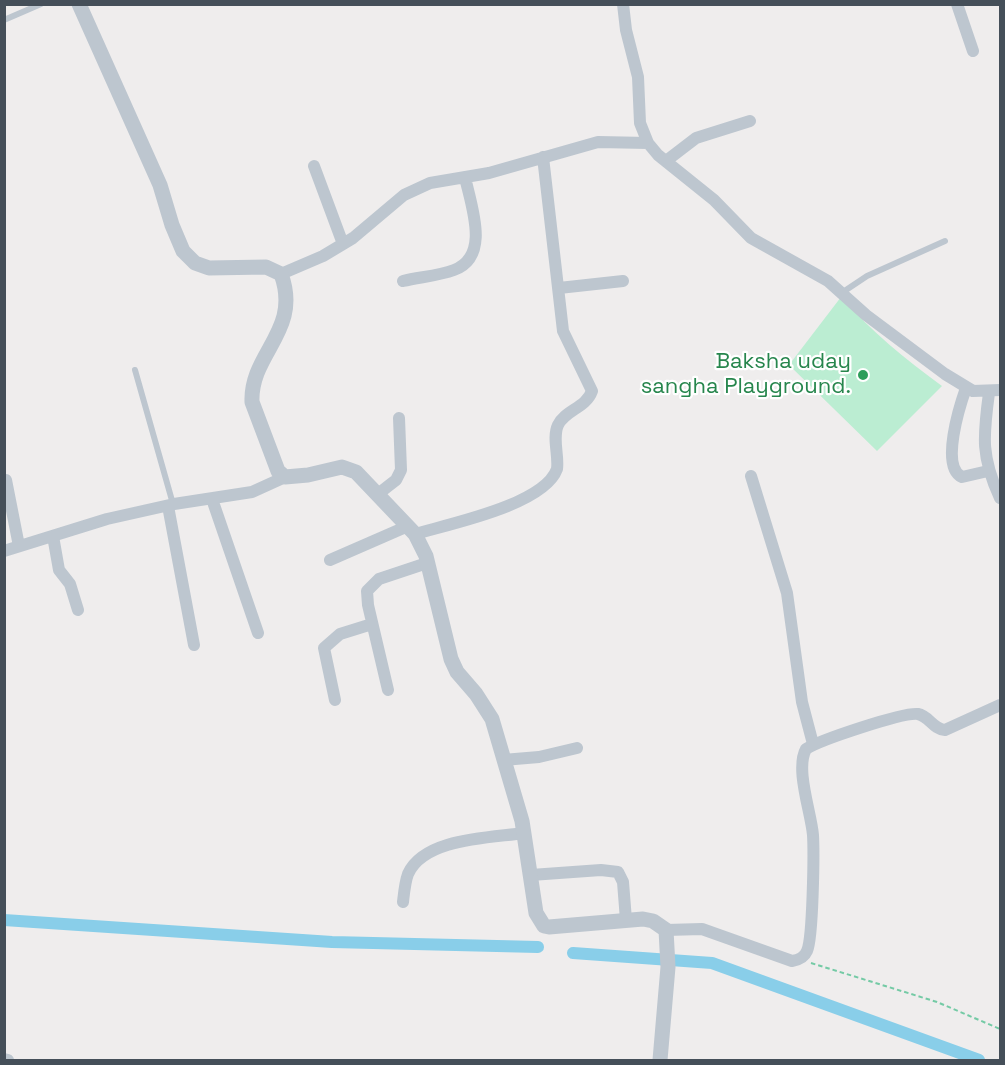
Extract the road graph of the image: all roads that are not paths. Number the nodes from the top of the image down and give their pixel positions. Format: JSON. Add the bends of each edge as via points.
{"nodes":[{"id":1,"x":41,"y":4,"type":"edge"},
{"id":2,"x":79,"y":4,"type":"edge"},
{"id":3,"x":623,"y":4,"type":"edge"},
{"id":4,"x":957,"y":4,"type":"edge"},
{"id":5,"x":4,"y":20,"type":"edge"},
{"id":6,"x":973,"y":51,"type":"dead end"},
{"id":7,"x":750,"y":121,"type":"dead end"},
{"id":8,"x":648,"y":143,"type":"junction"},
{"id":9,"x":543,"y":157,"type":"junction"},
{"id":10,"x":666,"y":161,"type":"junction"},
{"id":11,"x":314,"y":166,"type":"dead end"},
{"id":12,"x":465,"y":177,"type":"junction"},
{"id":13,"x":945,"y":241,"type":"dead end"},
{"id":14,"x":343,"y":244,"type":"junction"},
{"id":15,"x":281,"y":274,"type":"junction"},
{"id":16,"x":403,"y":280,"type":"dead end"},
{"id":17,"x":623,"y":281,"type":"dead end"},
{"id":18,"x":559,"y":288,"type":"junction"},
{"id":19,"x":843,"y":292,"type":"junction"},
{"id":20,"x":135,"y":370,"type":"dead end"},
{"id":21,"x":966,"y":388,"type":"junction"},
{"id":22,"x":995,"y":392,"type":"edge"},
{"id":23,"x":399,"y":418,"type":"dead end"},
{"id":24,"x":988,"y":471,"type":"junction"},
{"id":25,"x":751,"y":476,"type":"dead end"},
{"id":26,"x":285,"y":477,"type":"junction"},
{"id":27,"x":6,"y":480,"type":"edge"},
{"id":28,"x":378,"y":494,"type":"junction"},
{"id":29,"x":1000,"y":498,"type":"edge"},
{"id":30,"x":212,"y":499,"type":"junction"},
{"id":31,"x":171,"y":505,"type":"junction"},
{"id":32,"x":411,"y":530,"type":"junction"},
{"id":33,"x":53,"y":536,"type":"junction"},
{"id":34,"x":19,"y":546,"type":"junction"},
{"id":35,"x":4,"y":551,"type":"edge"},
{"id":36,"x":330,"y":560,"type":"dead end"},
{"id":37,"x":427,"y":563,"type":"junction"},
{"id":38,"x":78,"y":610,"type":"dead end"},
{"id":39,"x":372,"y":624,"type":"junction"},
{"id":40,"x":258,"y":633,"type":"dead end"},
{"id":41,"x":194,"y":645,"type":"dead end"},
{"id":42,"x":388,"y":690,"type":"dead end"},
{"id":43,"x":335,"y":700,"type":"dead end"},
{"id":44,"x":1000,"y":705,"type":"edge"},
{"id":45,"x":813,"y":744,"type":"junction"},
{"id":46,"x":577,"y":748,"type":"dead end"},
{"id":47,"x":503,"y":760,"type":"junction"},
{"id":48,"x":524,"y":833,"type":"junction"},
{"id":49,"x":531,"y":875,"type":"junction"},
{"id":50,"x":403,"y":902,"type":"dead end"},
{"id":51,"x":626,"y":920,"type":"junction"},
{"id":52,"x":667,"y":935,"type":"junction"},
{"id":53,"x":660,"y":1060,"type":"edge"}],
"edges":[{"from":1,"to":5,"type":"lane"},
{"from":2,"to":15,"type":"street","via":[[160,185],[183,251],[195,263],[208,268],[266,267]]},
{"from":3,"to":8,"type":"street","via":[[638,77],[640,123]]},
{"from":4,"to":6,"type":"street"},
{"from":7,"to":10,"type":"street","via":[[696,138]]},
{"from":8,"to":9,"type":"street","via":[[598,142]]},
{"from":8,"to":10,"type":"street"},
{"from":9,"to":12,"type":"street"},
{"from":9,"to":18,"type":"street"},
{"from":10,"to":19,"type":"street","via":[[714,200],[751,238]]},
{"from":11,"to":14,"type":"street"},
{"from":12,"to":14,"type":"street","via":[[430,183],[404,195]]},
{"from":12,"to":16,"type":"street","via":[[476,227],[469,262],[453,270]]},
{"from":13,"to":19,"type":"lane","via":[[867,276]]},
{"from":14,"to":15,"type":"street"},
{"from":15,"to":26,"type":"street","via":[[284,315],[278,336],[260,365],[252,402],[274,465]]},
{"from":17,"to":18,"type":"street"},
{"from":18,"to":32,"type":"street","via":[[563,331],[592,391],[586,402],[558,425],[556,474],[518,501]]},
{"from":19,"to":21,"type":"street","via":[[866,315]]},
{"from":20,"to":31,"type":"lane"},
{"from":21,"to":22,"type":"street"},
{"from":21,"to":24,"type":"street","via":[[953,435],[955,470],[962,477]]},
{"from":22,"to":24,"type":"street","via":[[984,432]]},
{"from":23,"to":28,"type":"street","via":[[401,470],[396,480]]},
{"from":24,"to":29,"type":"street"},
{"from":25,"to":45,"type":"street","via":[[787,593],[802,702]]},
{"from":26,"to":28,"type":"street","via":[[349,468]]},
{"from":26,"to":30,"type":"street","via":[[252,492]]},
{"from":27,"to":34,"type":"street"},
{"from":28,"to":32,"type":"street"},
{"from":30,"to":31,"type":"street"},
{"from":30,"to":40,"type":"street"},
{"from":31,"to":33,"type":"street"},
{"from":31,"to":41,"type":"street"},
{"from":32,"to":36,"type":"street"},
{"from":32,"to":37,"type":"street"},
{"from":33,"to":34,"type":"street"},
{"from":33,"to":38,"type":"street","via":[[59,570],[70,584]]},
{"from":34,"to":35,"type":"street"},
{"from":37,"to":39,"type":"street","via":[[370,585],[368,606]]},
{"from":37,"to":47,"type":"street","via":[[451,659],[492,719]]},
{"from":39,"to":42,"type":"street"},
{"from":39,"to":43,"type":"street","via":[[340,634],[324,648]]},
{"from":44,"to":45,"type":"street","via":[[945,730],[923,716],[908,715]]},
{"from":45,"to":52,"type":"street","via":[[806,749],[801,764],[813,836],[806,954],[792,961],[702,929]]},
{"from":46,"to":47,"type":"street"},
{"from":47,"to":48,"type":"street"},
{"from":48,"to":49,"type":"street"},
{"from":48,"to":50,"type":"street","via":[[440,846],[423,854],[407,876]]},
{"from":49,"to":51,"type":"street","via":[[536,913],[544,926]]},
{"from":49,"to":51,"type":"street","via":[[618,872],[623,882]]},
{"from":51,"to":52,"type":"street","via":[[653,921]]},
{"from":52,"to":53,"type":"street"}]}
